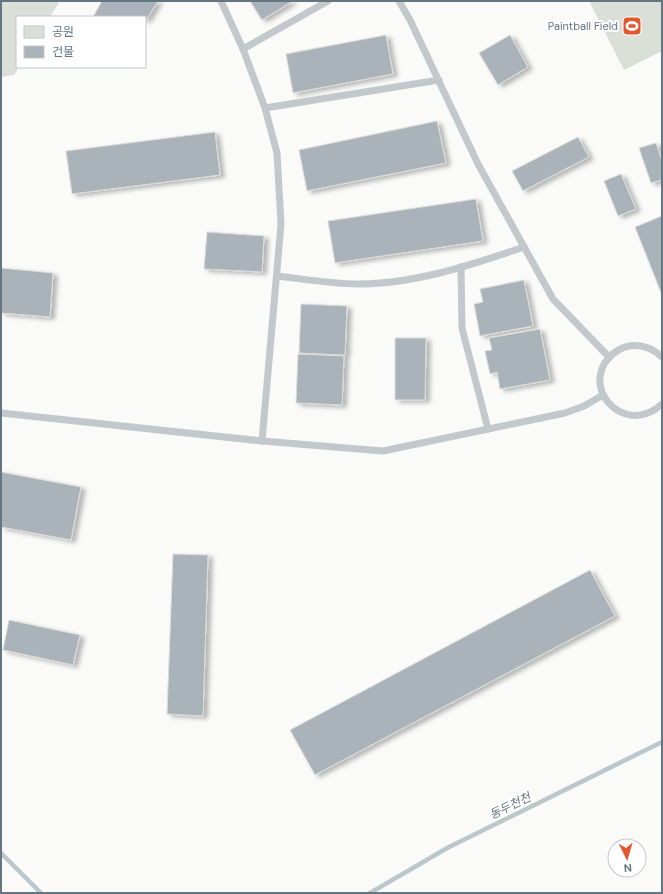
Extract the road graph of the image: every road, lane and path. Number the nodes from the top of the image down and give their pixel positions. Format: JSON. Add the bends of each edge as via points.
{"nodes":[{"id":1,"x":221,"y":1,"type":"edge"},
{"id":2,"x":328,"y":1,"type":"edge"},
{"id":3,"x":399,"y":1,"type":"edge"},
{"id":4,"x":243,"y":48,"type":"junction"},
{"id":5,"x":439,"y":80,"type":"junction"},
{"id":6,"x":266,"y":108,"type":"junction"},
{"id":7,"x":524,"y":247,"type":"junction"},
{"id":8,"x":461,"y":267,"type":"junction"},
{"id":9,"x":277,"y":276,"type":"junction"},
{"id":10,"x":609,"y":357,"type":"junction"},
{"id":11,"x":662,"y":357,"type":"edge"},
{"id":12,"x":603,"y":395,"type":"junction"},
{"id":13,"x":662,"y":404,"type":"edge"},
{"id":14,"x":1,"y":413,"type":"edge"},
{"id":15,"x":488,"y":429,"type":"junction"},
{"id":16,"x":262,"y":441,"type":"junction"}],
"edges":[{"from":1,"to":4,"type":"lane"},
{"from":2,"to":4,"type":"lane"},
{"from":3,"to":5,"type":"lane"},
{"from":4,"to":6,"type":"lane"},
{"from":5,"to":6,"type":"lane"},
{"from":5,"to":7,"type":"lane","via":[[478,164]]},
{"from":6,"to":9,"type":"lane","via":[[277,153],[281,224]]},
{"from":7,"to":8,"type":"lane"},
{"from":7,"to":10,"type":"lane","via":[[553,298]]},
{"from":8,"to":9,"type":"lane","via":[[408,280],[358,284]]},
{"from":8,"to":15,"type":"lane","via":[[462,328]]},
{"from":9,"to":16,"type":"lane"},
{"from":10,"to":11,"type":"lane","via":[[622,348],[633,345],[645,346]]},
{"from":10,"to":12,"type":"lane","via":[[600,374]]},
{"from":12,"to":13,"type":"lane","via":[[611,406],[621,413],[632,416],[644,415]]},
{"from":12,"to":15,"type":"lane","via":[[565,413]]},
{"from":14,"to":16,"type":"lane"},
{"from":15,"to":16,"type":"lane","via":[[383,451]]}]}
